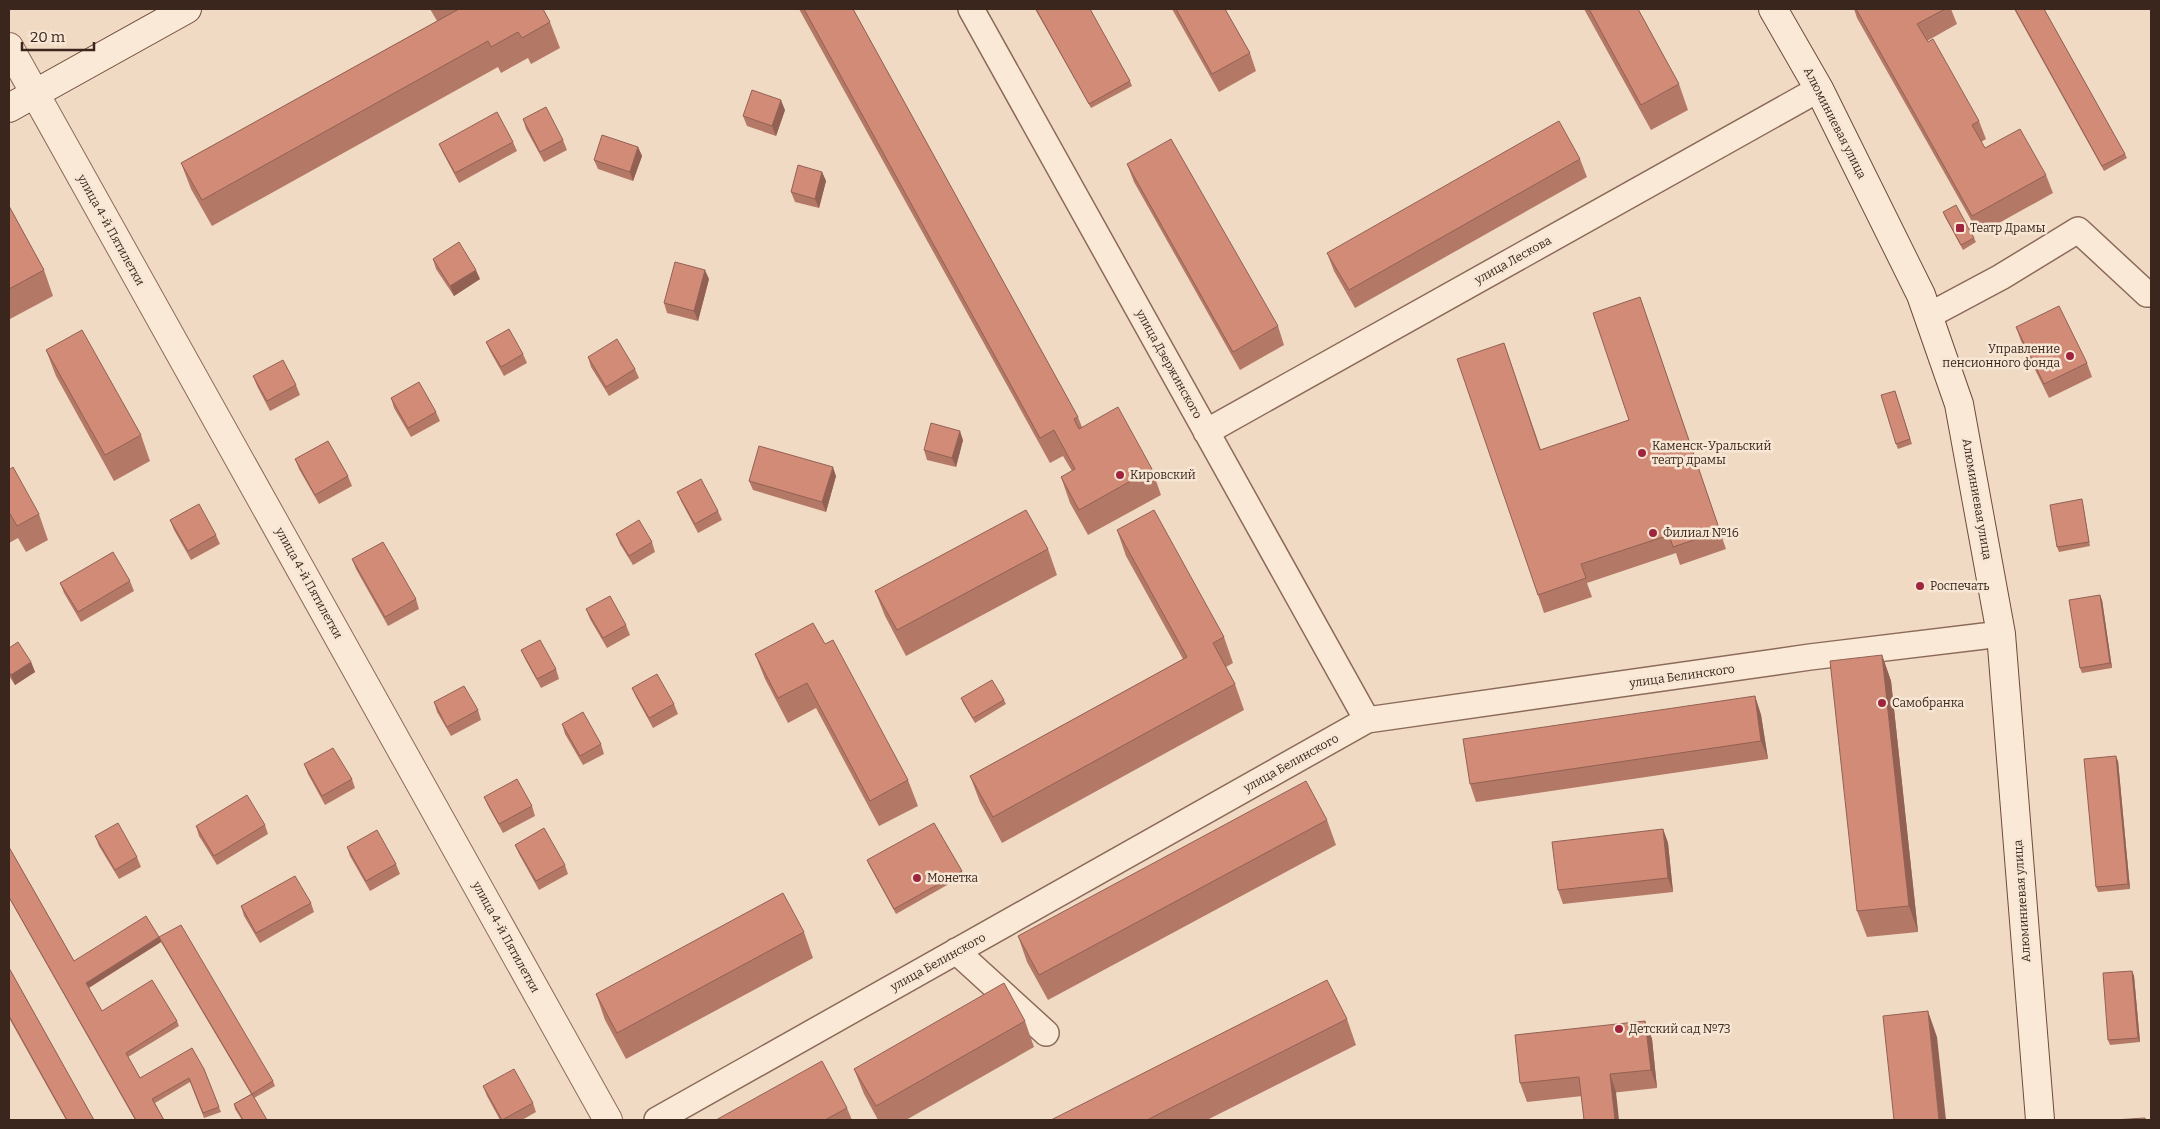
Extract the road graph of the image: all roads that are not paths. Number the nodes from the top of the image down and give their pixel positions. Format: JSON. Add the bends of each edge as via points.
{"nodes":[{"id":1,"x":187,"y":9,"type":"edge"},
{"id":2,"x":971,"y":9,"type":"edge"},
{"id":3,"x":1773,"y":9,"type":"edge"},
{"id":4,"x":9,"y":47,"type":"edge"},
{"id":5,"x":1819,"y":89,"type":"junction"},
{"id":6,"x":35,"y":94,"type":"junction"},
{"id":7,"x":9,"y":108,"type":"edge"},
{"id":8,"x":2151,"y":294,"type":"edge"},
{"id":9,"x":1928,"y":316,"type":"junction"},
{"id":10,"x":1206,"y":432,"type":"junction"},
{"id":11,"x":2001,"y":634,"type":"junction"},
{"id":12,"x":1367,"y":720,"type":"junction"},
{"id":13,"x":956,"y":952,"type":"junction"},
{"id":14,"x":1046,"y":1033,"type":"dead end"},
{"id":15,"x":608,"y":1120,"type":"edge"},
{"id":16,"x":657,"y":1120,"type":"edge"},
{"id":17,"x":2040,"y":1120,"type":"edge"}],
"edges":[{"from":1,"to":6,"type":"main road"},
{"from":2,"to":10,"type":"street","name":"улица Дзержинского"},
{"from":3,"to":5,"type":"main road","name":"Алюминиевая улица"},
{"from":4,"to":6,"type":"main road","name":"улица 4-й Пятилетки"},
{"from":5,"to":9,"type":"main road","name":"Алюминиевая улица","via":[[1905,262]]},
{"from":5,"to":10,"type":"street","name":"улица Лескова"},
{"from":6,"to":7,"type":"main road"},
{"from":6,"to":15,"type":"main road","name":"улица 4-й Пятилетки"},
{"from":8,"to":9,"type":"street","via":[[2147,294],[2078,230]]},
{"from":9,"to":11,"type":"main road","name":"Алюминиевая улица","via":[[1959,404]]},
{"from":10,"to":12,"type":"street","name":"улица Дзержинского"},
{"from":11,"to":12,"type":"street","name":"улица Белинского"},
{"from":11,"to":17,"type":"main road","name":"Алюминиевая улица"},
{"from":12,"to":13,"type":"street","name":"улица Белинского"},
{"from":13,"to":14,"type":"street"},
{"from":13,"to":16,"type":"street","name":"улица Белинского"}]}
